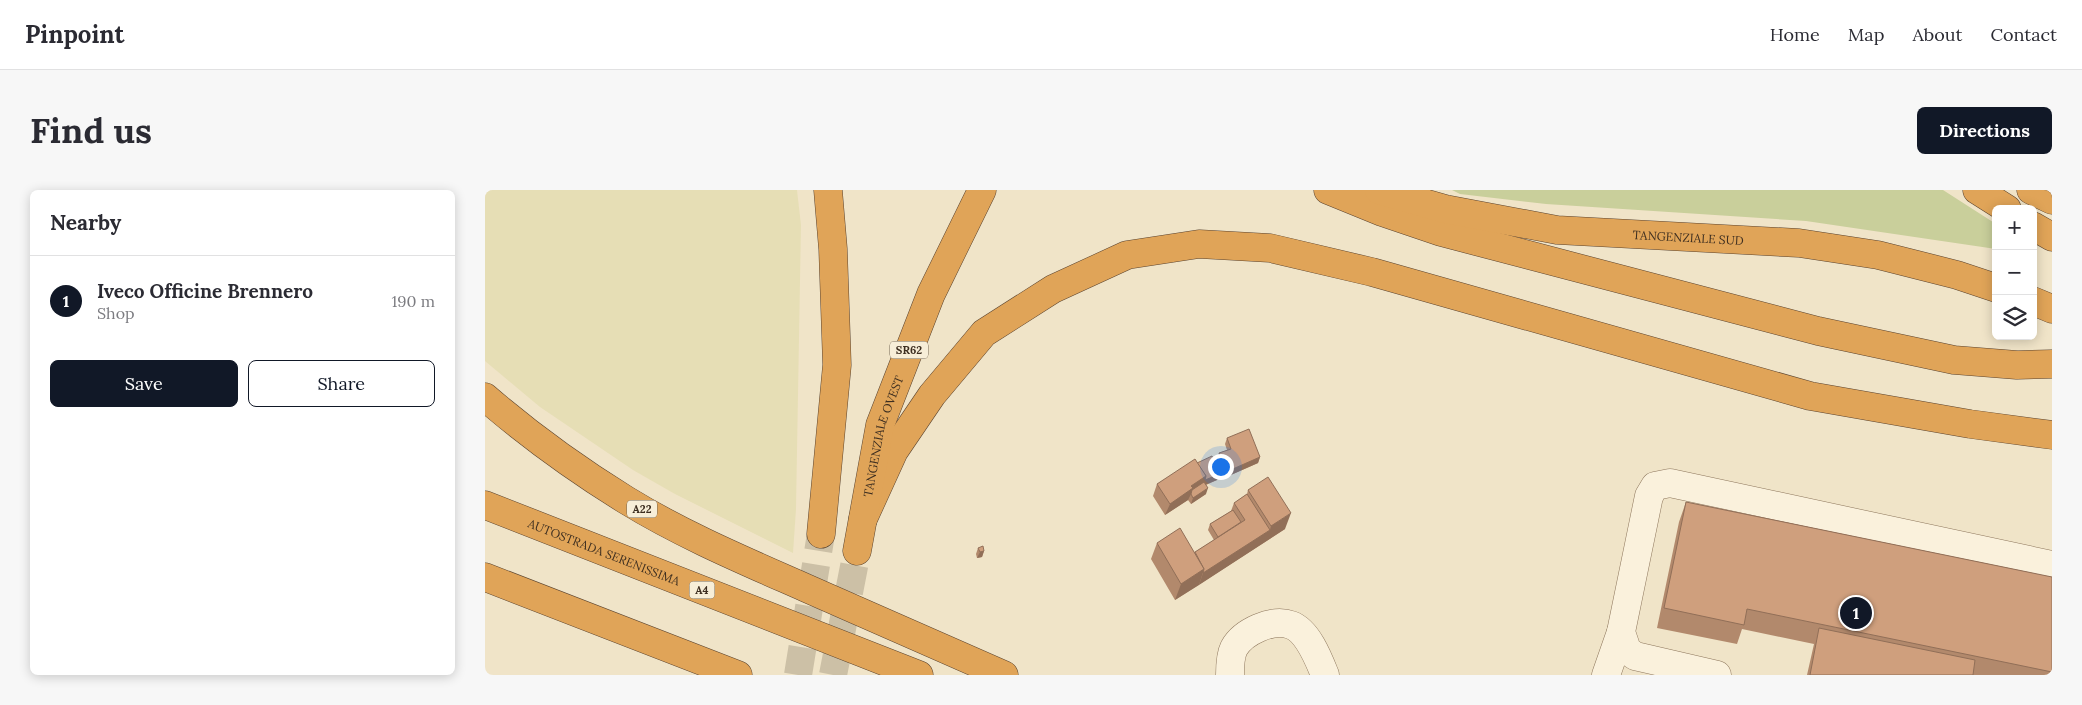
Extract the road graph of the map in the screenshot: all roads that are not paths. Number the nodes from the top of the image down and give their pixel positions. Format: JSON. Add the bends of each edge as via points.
{"nodes":[{"id":1,"x":828,"y":190,"type":"edge"},
{"id":2,"x":981,"y":190,"type":"edge"},
{"id":3,"x":1328,"y":190,"type":"edge"},
{"id":4,"x":1379,"y":190,"type":"edge"},
{"id":5,"x":1977,"y":190,"type":"edge"},
{"id":6,"x":2031,"y":190,"type":"edge"},
{"id":7,"x":2052,"y":200,"type":"edge"},
{"id":8,"x":2001,"y":205,"type":"edge"},
{"id":9,"x":2037,"y":228,"type":"edge"},
{"id":10,"x":2052,"y":237,"type":"edge"},
{"id":11,"x":1992,"y":287,"type":"edge"},
{"id":12,"x":2037,"y":303,"type":"edge"},
{"id":13,"x":2052,"y":309,"type":"edge"},
{"id":14,"x":2052,"y":364,"type":"edge"},
{"id":15,"x":485,"y":397,"type":"edge"},
{"id":16,"x":2052,"y":434,"type":"edge"},
{"id":17,"x":485,"y":506,"type":"edge"},
{"id":18,"x":863,"y":519,"type":"junction"},
{"id":19,"x":821,"y":534,"type":"tunnel mouth"},
{"id":20,"x":857,"y":552,"type":"tunnel mouth"},
{"id":21,"x":2052,"y":565,"type":"edge"},
{"id":22,"x":489,"y":579,"type":"edge"},
{"id":23,"x":1621,"y":632,"type":"junction"},
{"id":24,"x":738,"y":675,"type":"edge"},
{"id":25,"x":919,"y":675,"type":"edge"},
{"id":26,"x":1004,"y":675,"type":"edge"},
{"id":27,"x":1230,"y":675,"type":"edge"},
{"id":28,"x":1325,"y":675,"type":"edge"},
{"id":29,"x":1606,"y":675,"type":"edge"},
{"id":30,"x":1717,"y":675,"type":"edge"}],
"edges":[{"from":1,"to":19,"type":"highway","via":[[837,365]]},
{"from":2,"to":18,"type":"highway","name":"TANGENZIALE OVEST","number":"SR62","via":[[931,294],[880,425]]},
{"from":3,"to":14,"type":"highway","via":[[1441,232],[1819,331],[1954,360]]},
{"from":4,"to":11,"type":"highway","name":"TANGENZIALE SUD","via":[[1445,209],[1557,230],[1799,243],[1878,255]]},
{"from":5,"to":8,"type":"highway"},
{"from":6,"to":7,"type":"highway"},
{"from":9,"to":10,"type":"highway"},
{"from":12,"to":13,"type":"highway"},
{"from":15,"to":26,"type":"highway","number":"A22","via":[[566,461],[680,530]]},
{"from":16,"to":18,"type":"highway","via":[[1970,424],[1810,396],[1372,272],[1270,248],[1199,244],[1127,255],[1053,289],[984,333],[932,395],[894,451]]},
{"from":17,"to":25,"type":"highway","name":"AUTOSTRADA SERENISSIMA","number":"A4"},
{"from":18,"to":20,"type":"highway","name":"TANGENZIALE OVEST","number":"SR62"},
{"from":21,"to":23,"type":"street","via":[[1670,482],[1655,486],[1649,496]]},
{"from":22,"to":24,"type":"highway"},
{"from":23,"to":29,"type":"street"},
{"from":23,"to":30,"type":"street","via":[[1627,650],[1635,656]]},
{"from":27,"to":28,"type":"street","via":[[1233,650],[1241,639],[1263,626],[1278,624],[1291,625],[1300,631],[1311,645]]}]}
